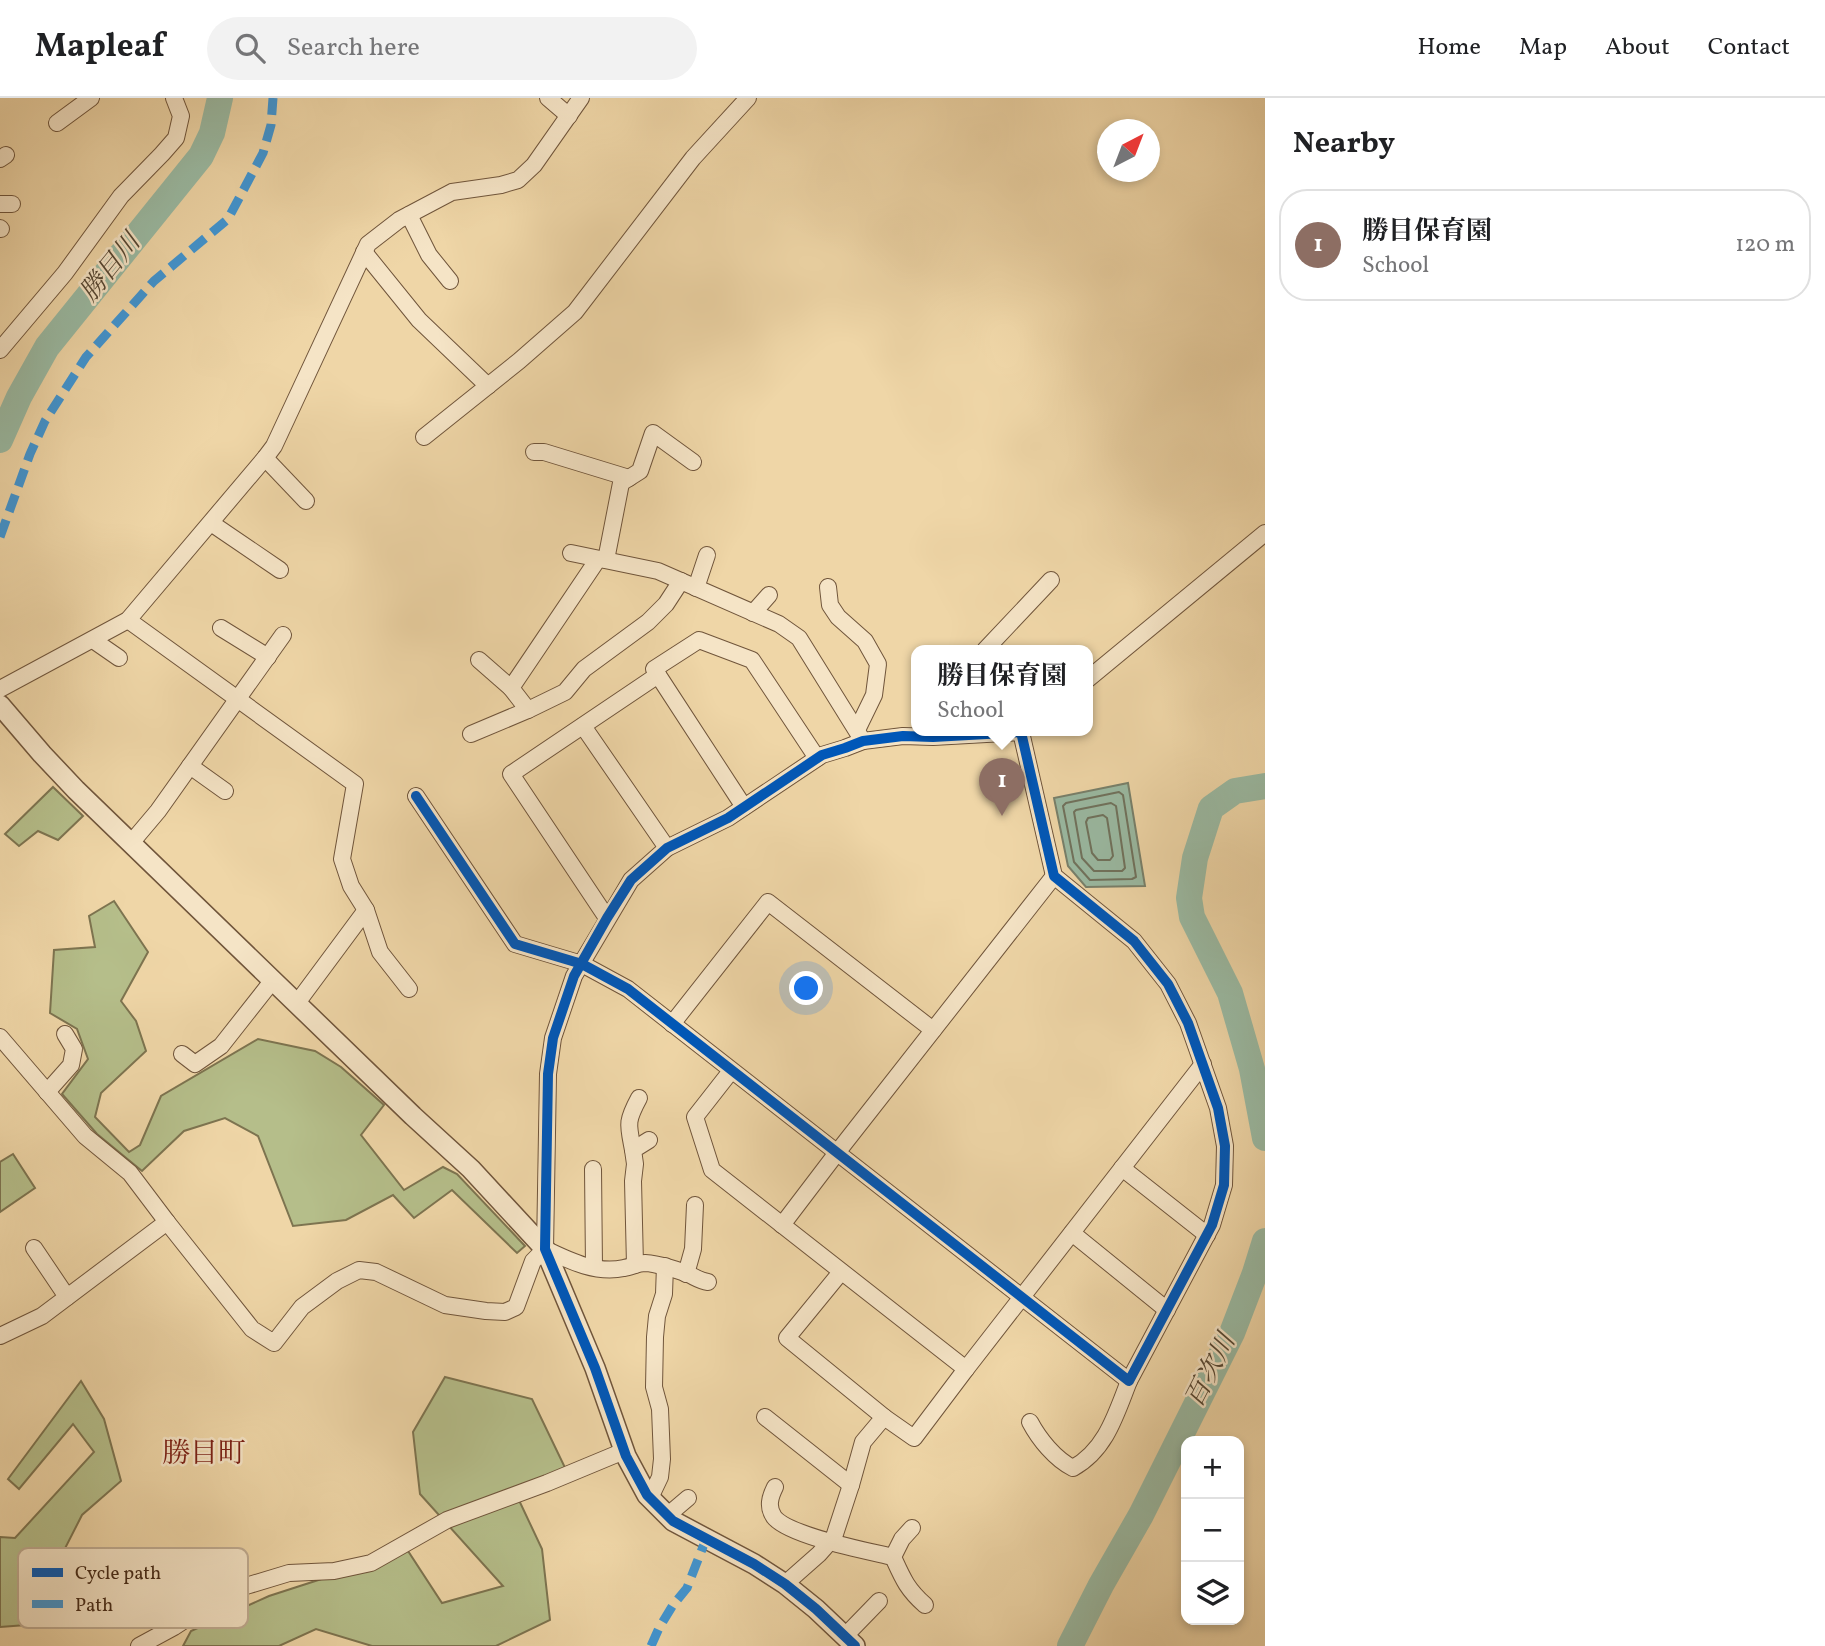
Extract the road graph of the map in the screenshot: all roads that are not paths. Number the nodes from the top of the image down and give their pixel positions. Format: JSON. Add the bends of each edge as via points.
{"nodes":[{"id":1,"x":91,"y":98,"type":"edge"},
{"id":2,"x":174,"y":98,"type":"edge"},
{"id":3,"x":548,"y":98,"type":"edge"},
{"id":4,"x":581,"y":98,"type":"edge"},
{"id":5,"x":748,"y":98,"type":"edge"},
{"id":6,"x":569,"y":116,"type":"junction"},
{"id":7,"x":57,"y":124,"type":"dead end"},
{"id":8,"x":409,"y":215,"type":"junction"},
{"id":9,"x":364,"y":252,"type":"junction"},
{"id":10,"x":450,"y":281,"type":"dead end"},
{"id":11,"x":0,"y":350,"type":"edge"},
{"id":12,"x":488,"y":386,"type":"junction"},
{"id":13,"x":424,"y":437,"type":"dead end"},
{"id":14,"x":534,"y":452,"type":"dead end"},
{"id":15,"x":601,"y":452,"type":"dead end"},
{"id":16,"x":265,"y":458,"type":"junction"},
{"id":17,"x":693,"y":462,"type":"dead end"},
{"id":18,"x":597,"y":468,"type":"junction"},
{"id":19,"x":629,"y":478,"type":"junction"},
{"id":20,"x":306,"y":501,"type":"dead end"},
{"id":21,"x":211,"y":523,"type":"junction"},
{"id":22,"x":1265,"y":533,"type":"edge"},
{"id":23,"x":571,"y":553,"type":"dead end"},
{"id":24,"x":708,"y":555,"type":"dead end"},
{"id":25,"x":602,"y":560,"type":"junction"},
{"id":26,"x":279,"y":570,"type":"dead end"},
{"id":27,"x":1051,"y":580,"type":"dead end"},
{"id":28,"x":689,"y":584,"type":"junction"},
{"id":29,"x":828,"y":586,"type":"dead end"},
{"id":30,"x":769,"y":595,"type":"dead end"},
{"id":31,"x":753,"y":613,"type":"junction"},
{"id":32,"x":128,"y":620,"type":"junction"},
{"id":33,"x":222,"y":628,"type":"dead end"},
{"id":34,"x":283,"y":635,"type":"dead end"},
{"id":35,"x":93,"y":640,"type":"junction"},
{"id":36,"x":990,"y":645,"type":"edge"},
{"id":37,"x":268,"y":657,"type":"junction"},
{"id":38,"x":119,"y":658,"type":"dead end"},
{"id":39,"x":479,"y":660,"type":"dead end"},
{"id":40,"x":1093,"y":675,"type":"edge"},
{"id":41,"x":658,"y":676,"type":"junction"},
{"id":42,"x":511,"y":688,"type":"junction"},
{"id":43,"x":0,"y":689,"type":"edge"},
{"id":44,"x":238,"y":699,"type":"junction"},
{"id":45,"x":0,"y":705,"type":"edge"},
{"id":46,"x":528,"y":710,"type":"junction"},
{"id":47,"x":583,"y":726,"type":"junction"},
{"id":48,"x":911,"y":727,"type":"edge"},
{"id":49,"x":471,"y":734,"type":"dead end"},
{"id":50,"x":860,"y":735,"type":"junction"},
{"id":51,"x":902,"y":736,"type":"junction"},
{"id":52,"x":948,"y":736,"type":"edge"},
{"id":53,"x":1023,"y":736,"type":"edge"},
{"id":54,"x":817,"y":758,"type":"junction"},
{"id":55,"x":190,"y":766,"type":"junction"},
{"id":56,"x":225,"y":792,"type":"dead end"},
{"id":57,"x":416,"y":796,"type":"dead end"},
{"id":58,"x":744,"y":807,"type":"junction"},
{"id":59,"x":131,"y":844,"type":"junction"},
{"id":60,"x":667,"y":848,"type":"junction"},
{"id":61,"x":1054,"y":876,"type":"junction"},
{"id":62,"x":366,"y":910,"type":"junction"},
{"id":63,"x":607,"y":918,"type":"junction"},
{"id":64,"x":582,"y":964,"type":"junction"},
{"id":65,"x":273,"y":980,"type":"junction"},
{"id":66,"x":409,"y":989,"type":"dead end"},
{"id":67,"x":297,"y":1003,"type":"junction"},
{"id":68,"x":672,"y":1024,"type":"junction"},
{"id":69,"x":933,"y":1030,"type":"junction"},
{"id":70,"x":65,"y":1034,"type":"dead end"},
{"id":71,"x":0,"y":1037,"type":"edge"},
{"id":72,"x":182,"y":1054,"type":"dead end"},
{"id":73,"x":1203,"y":1064,"type":"junction"},
{"id":74,"x":731,"y":1070,"type":"junction"},
{"id":75,"x":47,"y":1092,"type":"junction"},
{"id":76,"x":639,"y":1098,"type":"dead end"},
{"id":77,"x":649,"y":1140,"type":"dead end"},
{"id":78,"x":633,"y":1150,"type":"junction"},
{"id":79,"x":836,"y":1154,"type":"junction"},
{"id":80,"x":1122,"y":1168,"type":"junction"},
{"id":81,"x":593,"y":1169,"type":"dead end"},
{"id":82,"x":695,"y":1205,"type":"dead end"},
{"id":83,"x":167,"y":1222,"type":"junction"},
{"id":84,"x":782,"y":1226,"type":"junction"},
{"id":85,"x":1072,"y":1233,"type":"junction"},
{"id":86,"x":1207,"y":1235,"type":"junction"},
{"id":87,"x":34,"y":1248,"type":"dead end"},
{"id":88,"x":545,"y":1249,"type":"junction"},
{"id":89,"x":635,"y":1265,"type":"junction"},
{"id":90,"x":664,"y":1266,"type":"junction"},
{"id":91,"x":594,"y":1267,"type":"junction"},
{"id":92,"x":841,"y":1272,"type":"junction"},
{"id":93,"x":686,"y":1274,"type":"junction"},
{"id":94,"x":708,"y":1282,"type":"dead end"},
{"id":95,"x":67,"y":1297,"type":"junction"},
{"id":96,"x":1022,"y":1298,"type":"junction"},
{"id":97,"x":1167,"y":1310,"type":"junction"},
{"id":98,"x":0,"y":1336,"type":"edge"},
{"id":99,"x":966,"y":1369,"type":"junction"},
{"id":100,"x":1129,"y":1381,"type":"junction"},
{"id":101,"x":765,"y":1417,"type":"dead end"},
{"id":102,"x":884,"y":1417,"type":"junction"},
{"id":103,"x":1030,"y":1422,"type":"dead end"},
{"id":104,"x":624,"y":1451,"type":"junction"},
{"id":105,"x":851,"y":1485,"type":"junction"},
{"id":106,"x":775,"y":1487,"type":"dead end"},
{"id":107,"x":650,"y":1498,"type":"junction"},
{"id":108,"x":688,"y":1499,"type":"dead end"},
{"id":109,"x":667,"y":1515,"type":"junction"},
{"id":110,"x":912,"y":1528,"type":"dead end"},
{"id":111,"x":829,"y":1543,"type":"junction"},
{"id":112,"x":893,"y":1557,"type":"junction"},
{"id":113,"x":785,"y":1584,"type":"junction"},
{"id":114,"x":248,"y":1585,"type":"edge"},
{"id":115,"x":879,"y":1601,"type":"dead end"},
{"id":116,"x":925,"y":1605,"type":"dead end"},
{"id":117,"x":169,"y":1628,"type":"edge"},
{"id":118,"x":850,"y":1641,"type":"edge"},
{"id":119,"x":139,"y":1646,"type":"edge"}],
"edges":[{"from":1,"to":7,"type":"street"},
{"from":2,"to":11,"type":"street","via":[[181,116],[176,138],[121,196],[65,273]]},
{"from":3,"to":6,"type":"street"},
{"from":4,"to":6,"type":"street"},
{"from":5,"to":12,"type":"street","via":[[694,158],[575,312]]},
{"from":6,"to":8,"type":"street","via":[[518,180],[452,191]]},
{"from":8,"to":9,"type":"street","via":[[368,244]]},
{"from":8,"to":10,"type":"street","via":[[429,255]]},
{"from":9,"to":12,"type":"street","via":[[419,320]]},
{"from":9,"to":16,"type":"street"},
{"from":12,"to":13,"type":"street"},
{"from":14,"to":18,"type":"street"},
{"from":15,"to":18,"type":"street"},
{"from":16,"to":20,"type":"street"},
{"from":16,"to":21,"type":"street"},
{"from":17,"to":19,"type":"street","via":[[653,433],[640,471]]},
{"from":18,"to":19,"type":"street"},
{"from":19,"to":25,"type":"street","via":[[621,483]]},
{"from":21,"to":26,"type":"street"},
{"from":21,"to":32,"type":"street"},
{"from":22,"to":40,"type":"street"},
{"from":23,"to":25,"type":"street"},
{"from":24,"to":28,"type":"street"},
{"from":25,"to":28,"type":"street","via":[[658,571]]},
{"from":25,"to":42,"type":"street"},
{"from":27,"to":36,"type":"street"},
{"from":28,"to":31,"type":"street"},
{"from":28,"to":46,"type":"street","via":[[648,622],[584,669],[565,692]]},
{"from":29,"to":50,"type":"street","via":[[830,605],[865,641],[878,664],[874,695]]},
{"from":30,"to":31,"type":"street"},
{"from":31,"to":50,"type":"street","via":[[799,638]]},
{"from":32,"to":35,"type":"street"},
{"from":32,"to":44,"type":"street"},
{"from":33,"to":37,"type":"street"},
{"from":34,"to":37,"type":"street"},
{"from":35,"to":38,"type":"street"},
{"from":35,"to":43,"type":"street"},
{"from":37,"to":44,"type":"street"},
{"from":39,"to":42,"type":"street"},
{"from":41,"to":47,"type":"street"},
{"from":41,"to":54,"type":"street","via":[[653,669],[699,640],[752,660]]},
{"from":41,"to":58,"type":"street"},
{"from":42,"to":46,"type":"street"},
{"from":44,"to":55,"type":"street"},
{"from":44,"to":62,"type":"street","via":[[355,784],[342,859]]},
{"from":45,"to":59,"type":"street"},
{"from":46,"to":49,"type":"street"},
{"from":47,"to":60,"type":"street"},
{"from":47,"to":63,"type":"street","via":[[511,774]]},
{"from":48,"to":51,"type":"street"},
{"from":50,"to":51,"type":"street"},
{"from":50,"to":54,"type":"street"},
{"from":51,"to":52,"type":"street"},
{"from":53,"to":61,"type":"street"},
{"from":54,"to":58,"type":"street"},
{"from":55,"to":56,"type":"street"},
{"from":55,"to":59,"type":"street"},
{"from":57,"to":64,"type":"street","via":[[515,944]]},
{"from":58,"to":60,"type":"street"},
{"from":59,"to":65,"type":"street"},
{"from":60,"to":63,"type":"street","via":[[631,880]]},
{"from":61,"to":69,"type":"street"},
{"from":61,"to":73,"type":"street","via":[[1134,941],[1168,984]]},
{"from":62,"to":66,"type":"street","via":[[380,952]]},
{"from":62,"to":67,"type":"street"},
{"from":63,"to":64,"type":"street"},
{"from":64,"to":68,"type":"street","via":[[628,989]]},
{"from":64,"to":88,"type":"street","via":[[553,1038],[548,1074]]},
{"from":65,"to":67,"type":"street"},
{"from":65,"to":72,"type":"street","via":[[228,1028],[221,1046],[195,1064]]},
{"from":67,"to":88,"type":"street","via":[[471,1170]]},
{"from":68,"to":69,"type":"street","via":[[768,902]]},
{"from":68,"to":74,"type":"street"},
{"from":69,"to":79,"type":"street"},
{"from":70,"to":75,"type":"street","via":[[74,1049],[71,1065]]},
{"from":71,"to":75,"type":"street"},
{"from":73,"to":80,"type":"street"},
{"from":73,"to":86,"type":"street","via":[[1219,1108],[1225,1146],[1224,1185]]},
{"from":74,"to":79,"type":"street"},
{"from":74,"to":84,"type":"street","via":[[695,1117],[712,1170]]},
{"from":75,"to":83,"type":"street","via":[[85,1136],[130,1173]]},
{"from":76,"to":78,"type":"street","via":[[628,1125]]},
{"from":77,"to":78,"type":"street"},
{"from":78,"to":89,"type":"street"},
{"from":79,"to":84,"type":"street"},
{"from":79,"to":96,"type":"street"},
{"from":80,"to":85,"type":"street"},
{"from":80,"to":86,"type":"street"},
{"from":81,"to":91,"type":"street"},
{"from":82,"to":93,"type":"street"},
{"from":83,"to":88,"type":"street","via":[[252,1329],[274,1343],[302,1307],[337,1280],[359,1270],[376,1272],[445,1305],[505,1312],[516,1307],[533,1261]]},
{"from":83,"to":95,"type":"street"},
{"from":84,"to":92,"type":"street"},
{"from":85,"to":96,"type":"street"},
{"from":85,"to":97,"type":"street"},
{"from":86,"to":97,"type":"street"},
{"from":87,"to":95,"type":"street"},
{"from":88,"to":91,"type":"street"},
{"from":88,"to":104,"type":"street"},
{"from":89,"to":90,"type":"street"},
{"from":89,"to":91,"type":"street"},
{"from":90,"to":93,"type":"street"},
{"from":90,"to":107,"type":"street","via":[[654,1387],[660,1409],[662,1460]]},
{"from":92,"to":99,"type":"street"},
{"from":92,"to":102,"type":"street","via":[[787,1338]]},
{"from":93,"to":94,"type":"street"},
{"from":95,"to":98,"type":"street"},
{"from":96,"to":99,"type":"street"},
{"from":96,"to":100,"type":"street"},
{"from":97,"to":100,"type":"street"},
{"from":99,"to":102,"type":"street","via":[[915,1438]]},
{"from":100,"to":103,"type":"street","via":[[1105,1440],[1073,1468],[1037,1436]]},
{"from":101,"to":105,"type":"street"},
{"from":102,"to":105,"type":"street","via":[[863,1442]]},
{"from":104,"to":107,"type":"street"},
{"from":104,"to":114,"type":"street","via":[[447,1520],[371,1563],[289,1573]]},
{"from":105,"to":111,"type":"street"},
{"from":106,"to":111,"type":"street","via":[[769,1504],[773,1516],[781,1524]]},
{"from":107,"to":109,"type":"street"},
{"from":108,"to":109,"type":"street"},
{"from":109,"to":113,"type":"street"},
{"from":110,"to":112,"type":"street"},
{"from":111,"to":112,"type":"street"},
{"from":111,"to":113,"type":"street"},
{"from":112,"to":116,"type":"street","via":[[905,1584]]},
{"from":113,"to":118,"type":"street"},
{"from":115,"to":118,"type":"street"},
{"from":117,"to":119,"type":"street"}]}
